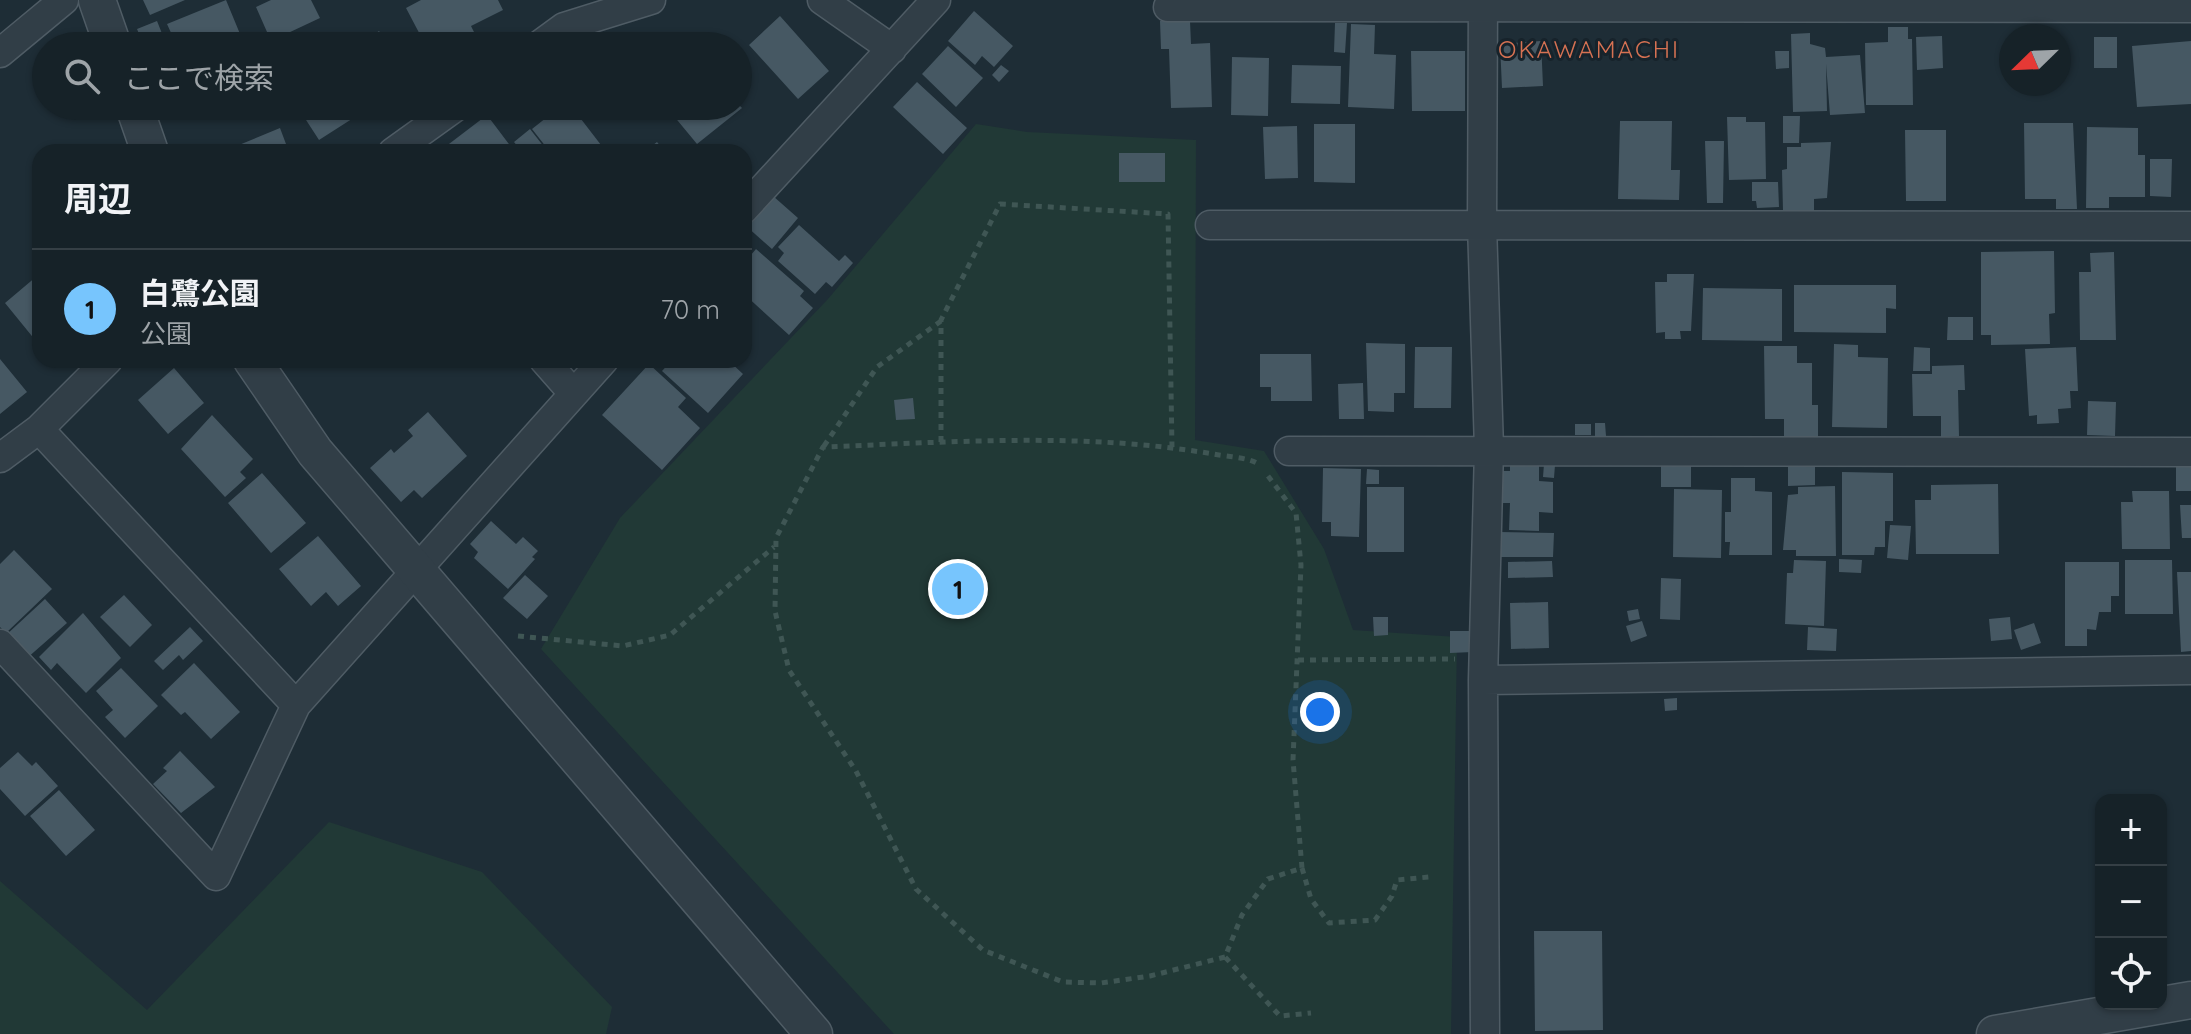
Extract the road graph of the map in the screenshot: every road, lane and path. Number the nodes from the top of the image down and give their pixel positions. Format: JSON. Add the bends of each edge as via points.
{"nodes":[{"id":1,"x":64,"y":0,"type":"edge"},
{"id":2,"x":97,"y":0,"type":"edge"},
{"id":3,"x":651,"y":0,"type":"edge"},
{"id":4,"x":822,"y":0,"type":"edge"},
{"id":5,"x":936,"y":0,"type":"edge"},
{"id":6,"x":1483,"y":4,"type":"edge"},
{"id":7,"x":1168,"y":7,"type":"dead end"},
{"id":8,"x":2191,"y":8,"type":"edge"},
{"id":9,"x":859,"y":12,"type":"edge"},
{"id":10,"x":108,"y":32,"type":"edge"},
{"id":11,"x":557,"y":32,"type":"edge"},
{"id":12,"x":892,"y":49,"type":"junction"},
{"id":13,"x":0,"y":53,"type":"edge"},
{"id":14,"x":139,"y":120,"type":"edge"},
{"id":15,"x":439,"y":120,"type":"edge"},
{"id":16,"x":147,"y":144,"type":"edge"},
{"id":17,"x":407,"y":144,"type":"edge"},
{"id":18,"x":752,"y":200,"type":"edge"},
{"id":19,"x":1482,"y":224,"type":"junction"},
{"id":20,"x":1210,"y":225,"type":"dead end"},
{"id":21,"x":2191,"y":226,"type":"edge"},
{"id":22,"x":941,"y":320,"type":"junction"},
{"id":23,"x":100,"y":368,"type":"edge"},
{"id":24,"x":257,"y":368,"type":"edge"},
{"id":25,"x":551,"y":368,"type":"edge"},
{"id":26,"x":596,"y":368,"type":"edge"},
{"id":27,"x":573,"y":393,"type":"junction"},
{"id":28,"x":39,"y":429,"type":"junction"},
{"id":29,"x":941,"y":442,"type":"junction"},
{"id":30,"x":823,"y":447,"type":"junction"},
{"id":31,"x":1172,"y":447,"type":"junction"},
{"id":32,"x":1489,"y":449,"type":"junction"},
{"id":33,"x":1289,"y":451,"type":"dead end"},
{"id":34,"x":2191,"y":452,"type":"edge"},
{"id":35,"x":0,"y":458,"type":"edge"},
{"id":36,"x":775,"y":547,"type":"junction"},
{"id":37,"x":416,"y":569,"type":"junction"},
{"id":38,"x":469,"y":632,"type":"junction"},
{"id":39,"x":0,"y":644,"type":"edge"},
{"id":40,"x":1298,"y":660,"type":"junction"},
{"id":41,"x":1484,"y":670,"type":"junction"},
{"id":42,"x":2191,"y":670,"type":"edge"},
{"id":43,"x":296,"y":705,"type":"junction"},
{"id":44,"x":1302,"y":868,"type":"junction"},
{"id":45,"x":1429,"y":877,"type":"dead end"},
{"id":46,"x":1225,"y":957,"type":"junction"},
{"id":47,"x":2191,"y":1000,"type":"edge"},
{"id":48,"x":1311,"y":1013,"type":"dead end"},
{"id":49,"x":814,"y":1034,"type":"edge"},
{"id":50,"x":1485,"y":1034,"type":"edge"},
{"id":51,"x":1995,"y":1034,"type":"edge"}],
"edges":[{"from":1,"to":13,"type":"street"},
{"from":2,"to":10,"type":"street"},
{"from":3,"to":11,"type":"street"},
{"from":4,"to":9,"type":"street"},
{"from":5,"to":12,"type":"street"},
{"from":6,"to":7,"type":"street"},
{"from":6,"to":8,"type":"street"},
{"from":6,"to":19,"type":"street"},
{"from":9,"to":12,"type":"street"},
{"from":12,"to":18,"type":"street"},
{"from":14,"to":16,"type":"street"},
{"from":15,"to":17,"type":"street"},
{"from":19,"to":20,"type":"street"},
{"from":19,"to":21,"type":"street"},
{"from":19,"to":32,"type":"street"},
{"from":22,"to":29,"type":"path"},
{"from":22,"to":30,"type":"path","via":[[877,367]]},
{"from":22,"to":31,"type":"path","via":[[1000,204],[1168,214]]},
{"from":23,"to":28,"type":"street"},
{"from":24,"to":37,"type":"street","via":[[315,452]]},
{"from":25,"to":27,"type":"street"},
{"from":26,"to":27,"type":"street"},
{"from":27,"to":37,"type":"street"},
{"from":28,"to":35,"type":"street"},
{"from":28,"to":43,"type":"street"},
{"from":29,"to":30,"type":"path"},
{"from":29,"to":31,"type":"path"},
{"from":30,"to":36,"type":"path"},
{"from":31,"to":40,"type":"path","via":[[1258,462],[1296,513],[1301,565]]},
{"from":32,"to":33,"type":"street"},
{"from":32,"to":34,"type":"street"},
{"from":32,"to":41,"type":"street"},
{"from":36,"to":38,"type":"path","via":[[670,635],[623,646]]},
{"from":36,"to":46,"type":"path","via":[[775,611],[789,670],[856,771],[916,889],[983,950],[1063,982],[1150,976]]},
{"from":37,"to":38,"type":"street"},
{"from":37,"to":43,"type":"street"},
{"from":38,"to":49,"type":"street"},
{"from":39,"to":43,"type":"street","via":[[216,876]]},
{"from":40,"to":41,"type":"path"},
{"from":40,"to":44,"type":"path","via":[[1293,760]]},
{"from":41,"to":42,"type":"street"},
{"from":41,"to":50,"type":"street"},
{"from":44,"to":45,"type":"path","via":[[1311,899],[1329,923],[1375,920],[1397,880]]},
{"from":44,"to":46,"type":"path","via":[[1268,879],[1242,915]]},
{"from":46,"to":48,"type":"path","via":[[1280,1016]]},
{"from":47,"to":51,"type":"street"}]}
